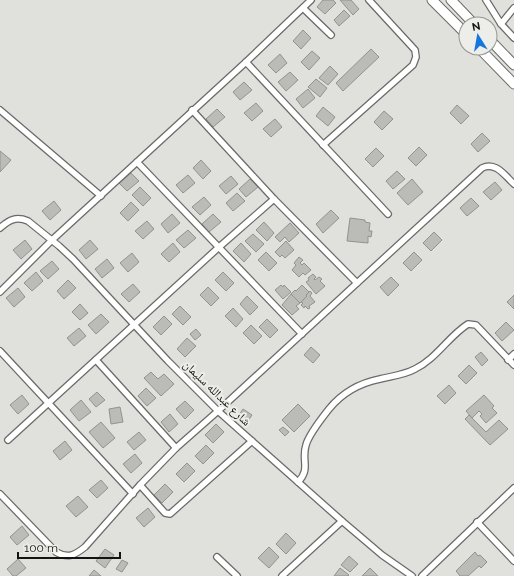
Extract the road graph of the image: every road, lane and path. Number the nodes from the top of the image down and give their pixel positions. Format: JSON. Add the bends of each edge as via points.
{"nodes":[{"id":1,"x":311,"y":0,"type":"edge"},
{"id":2,"x":369,"y":0,"type":"edge"},
{"id":3,"x":432,"y":0,"type":"edge"},
{"id":4,"x":451,"y":0,"type":"edge"},
{"id":5,"x":486,"y":0,"type":"edge"},
{"id":6,"x":303,"y":8,"type":"junction"},
{"id":7,"x":514,"y":8,"type":"edge"},
{"id":8,"x":466,"y":16,"type":"edge"},
{"id":9,"x":501,"y":24,"type":"junction"},
{"id":10,"x":458,"y":26,"type":"edge"},
{"id":11,"x":331,"y":34,"type":"dead end"},
{"id":12,"x":514,"y":38,"type":"edge"},
{"id":13,"x":498,"y":48,"type":"edge"},
{"id":14,"x":487,"y":56,"type":"edge"},
{"id":15,"x":246,"y":62,"type":"junction"},
{"id":16,"x":514,"y":65,"type":"edge"},
{"id":17,"x":514,"y":84,"type":"edge"},
{"id":18,"x":0,"y":110,"type":"edge"},
{"id":19,"x":192,"y":110,"type":"junction"},
{"id":20,"x":323,"y":145,"type":"junction"},
{"id":21,"x":137,"y":162,"type":"junction"},
{"id":22,"x":514,"y":184,"type":"edge"},
{"id":23,"x":100,"y":196,"type":"junction"},
{"id":24,"x":274,"y":199,"type":"junction"},
{"id":25,"x":388,"y":214,"type":"dead end"},
{"id":26,"x":0,"y":228,"type":"edge"},
{"id":27,"x":52,"y":240,"type":"junction"},
{"id":28,"x":218,"y":248,"type":"junction"},
{"id":29,"x":357,"y":283,"type":"junction"},
{"id":30,"x":0,"y":292,"type":"edge"},
{"id":31,"x":135,"y":324,"type":"junction"},
{"id":32,"x":302,"y":334,"type":"junction"},
{"id":33,"x":0,"y":351,"type":"edge"},
{"id":34,"x":514,"y":354,"type":"edge"},
{"id":35,"x":96,"y":360,"type":"junction"},
{"id":36,"x":508,"y":360,"type":"junction"},
{"id":37,"x":514,"y":365,"type":"edge"},
{"id":38,"x":49,"y":403,"type":"junction"},
{"id":39,"x":218,"y":411,"type":"junction"},
{"id":40,"x":8,"y":440,"type":"dead end"},
{"id":41,"x":252,"y":440,"type":"junction"},
{"id":42,"x":176,"y":448,"type":"junction"},
{"id":43,"x":298,"y":482,"type":"junction"},
{"id":44,"x":140,"y":486,"type":"junction"},
{"id":45,"x":514,"y":488,"type":"edge"},
{"id":46,"x":0,"y":494,"type":"edge"},
{"id":47,"x":133,"y":494,"type":"junction"},
{"id":48,"x":342,"y":521,"type":"junction"},
{"id":49,"x":478,"y":522,"type":"junction"},
{"id":50,"x":217,"y":557,"type":"dead end"},
{"id":51,"x":514,"y":561,"type":"edge"},
{"id":52,"x":237,"y":576,"type":"edge"},
{"id":53,"x":282,"y":576,"type":"edge"},
{"id":54,"x":412,"y":576,"type":"edge"},
{"id":55,"x":422,"y":576,"type":"edge"}],
"edges":[{"from":1,"to":6,"type":"street"},
{"from":2,"to":20,"type":"street","via":[[415,50],[416,60]]},
{"from":3,"to":10,"type":"highway"},
{"from":4,"to":8,"type":"highway"},
{"from":5,"to":9,"type":"street"},
{"from":6,"to":11,"type":"street"},
{"from":6,"to":15,"type":"street"},
{"from":7,"to":9,"type":"street"},
{"from":9,"to":12,"type":"street"},
{"from":13,"to":16,"type":"highway"},
{"from":14,"to":17,"type":"highway"},
{"from":15,"to":19,"type":"street"},
{"from":15,"to":20,"type":"street"},
{"from":18,"to":23,"type":"street"},
{"from":19,"to":21,"type":"street"},
{"from":19,"to":24,"type":"street"},
{"from":20,"to":25,"type":"street"},
{"from":21,"to":23,"type":"street"},
{"from":21,"to":28,"type":"street"},
{"from":22,"to":29,"type":"street","via":[[495,167],[482,168]]},
{"from":23,"to":27,"type":"street"},
{"from":24,"to":28,"type":"street"},
{"from":24,"to":29,"type":"street"},
{"from":26,"to":27,"type":"street","name":"شارع عبدالله سليمان","via":[[17,218],[28,221]]},
{"from":27,"to":30,"type":"street"},
{"from":27,"to":31,"type":"street","name":"شارع عبدالله سليمان"},
{"from":28,"to":31,"type":"street"},
{"from":28,"to":32,"type":"street"},
{"from":29,"to":32,"type":"street"},
{"from":31,"to":35,"type":"street"},
{"from":31,"to":39,"type":"street","name":"شارع عبدالله سليمان"},
{"from":32,"to":39,"type":"street"},
{"from":33,"to":38,"type":"street"},
{"from":34,"to":36,"type":"street"},
{"from":35,"to":38,"type":"street"},
{"from":35,"to":42,"type":"street"},
{"from":36,"to":37,"type":"street"},
{"from":36,"to":43,"type":"street","via":[[476,325],[471,324],[417,368],[356,387],[330,408],[307,442],[304,452],[306,470]]},
{"from":38,"to":40,"type":"street"},
{"from":38,"to":47,"type":"street"},
{"from":39,"to":41,"type":"street","name":"شارع عبدالله سليمان"},
{"from":39,"to":42,"type":"street"},
{"from":41,"to":43,"type":"street","name":"شارع عبدالله سليمان"},
{"from":41,"to":44,"type":"street","via":[[170,514],[165,513]]},
{"from":42,"to":44,"type":"street"},
{"from":43,"to":48,"type":"street","name":"شارع عبدالله سليمان"},
{"from":44,"to":47,"type":"street"},
{"from":45,"to":49,"type":"street"},
{"from":46,"to":47,"type":"street","via":[[62,556],[78,553],[85,547]]},
{"from":48,"to":53,"type":"street"},
{"from":48,"to":54,"type":"street","name":"شارع عبدالله سليمان"},
{"from":49,"to":51,"type":"street"},
{"from":49,"to":55,"type":"street"},
{"from":50,"to":52,"type":"street"}]}
